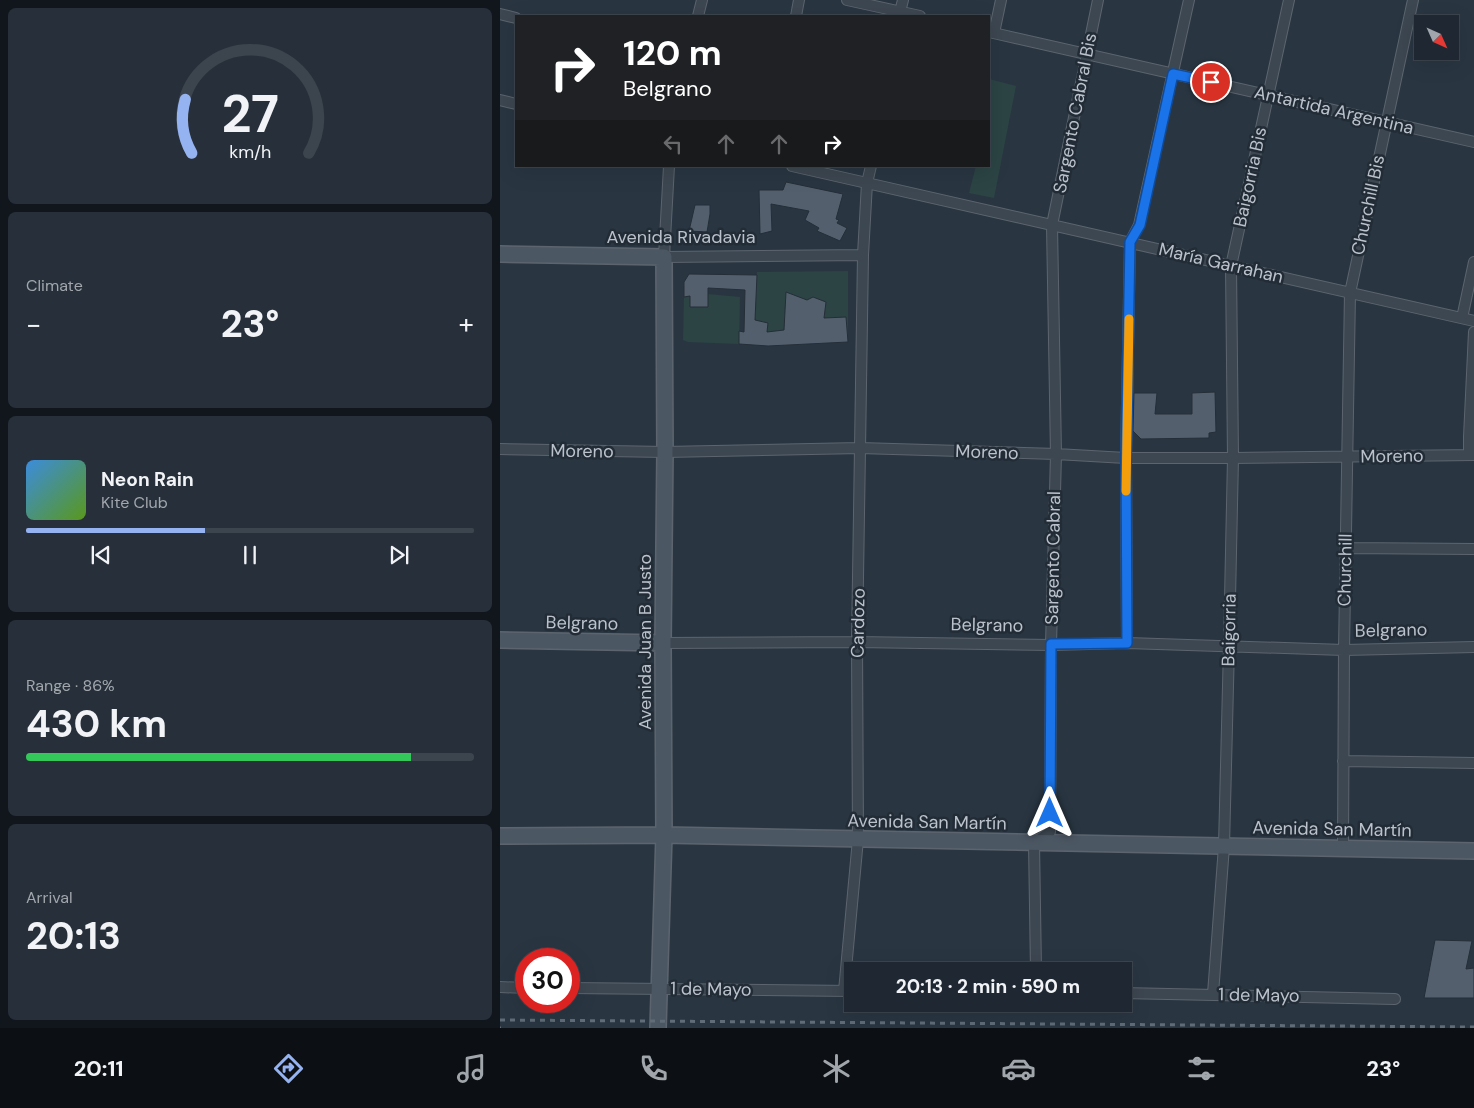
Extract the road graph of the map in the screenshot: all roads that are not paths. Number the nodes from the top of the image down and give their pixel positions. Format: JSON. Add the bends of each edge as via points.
{"nodes":[{"id":1,"x":702,"y":0,"type":"edge"},
{"id":2,"x":799,"y":0,"type":"edge"},
{"id":3,"x":847,"y":0,"type":"edge"},
{"id":4,"x":903,"y":0,"type":"edge"},
{"id":5,"x":1001,"y":0,"type":"edge"},
{"id":6,"x":1098,"y":0,"type":"edge"},
{"id":7,"x":1189,"y":0,"type":"edge"},
{"id":8,"x":1289,"y":0,"type":"edge"},
{"id":9,"x":1413,"y":0,"type":"edge"},
{"id":10,"x":500,"y":14,"type":"edge"},
{"id":11,"x":899,"y":14,"type":"edge"},
{"id":12,"x":698,"y":15,"type":"edge"},
{"id":13,"x":796,"y":15,"type":"edge"},
{"id":14,"x":515,"y":18,"type":"edge"},
{"id":15,"x":991,"y":33,"type":"edge"},
{"id":16,"x":1087,"y":54,"type":"junction"},
{"id":17,"x":1173,"y":74,"type":"junction"},
{"id":18,"x":1268,"y":95,"type":"junction"},
{"id":19,"x":500,"y":100,"type":"edge"},
{"id":20,"x":515,"y":104,"type":"edge"},
{"id":21,"x":1386,"y":122,"type":"junction"},
{"id":22,"x":1474,"y":142,"type":"edge"},
{"id":23,"x":669,"y":167,"type":"edge"},
{"id":24,"x":796,"y":167,"type":"edge"},
{"id":25,"x":871,"y":167,"type":"edge"},
{"id":26,"x":867,"y":183,"type":"junction"},
{"id":27,"x":1052,"y":225,"type":"junction"},
{"id":28,"x":1130,"y":242,"type":"junction"},
{"id":29,"x":500,"y":254,"type":"edge"},
{"id":30,"x":863,"y":255,"type":"junction"},
{"id":31,"x":664,"y":257,"type":"junction"},
{"id":32,"x":1474,"y":262,"type":"edge"},
{"id":33,"x":1231,"y":266,"type":"junction"},
{"id":34,"x":1350,"y":292,"type":"junction"},
{"id":35,"x":1462,"y":318,"type":"junction"},
{"id":36,"x":1474,"y":320,"type":"edge"},
{"id":37,"x":1474,"y":332,"type":"edge"},
{"id":38,"x":860,"y":448,"type":"junction"},
{"id":39,"x":500,"y":449,"type":"edge"},
{"id":40,"x":665,"y":452,"type":"junction"},
{"id":41,"x":1056,"y":454,"type":"junction"},
{"id":42,"x":1472,"y":455,"type":"edge"},
{"id":43,"x":1347,"y":457,"type":"junction"},
{"id":44,"x":1126,"y":458,"type":"junction"},
{"id":45,"x":1233,"y":458,"type":"junction"},
{"id":46,"x":1346,"y":548,"type":"junction"},
{"id":47,"x":1474,"y":549,"type":"edge"},
{"id":48,"x":500,"y":640,"type":"edge"},
{"id":49,"x":857,"y":642,"type":"junction"},
{"id":50,"x":663,"y":643,"type":"junction"},
{"id":51,"x":1127,"y":643,"type":"junction"},
{"id":52,"x":1051,"y":644,"type":"junction"},
{"id":53,"x":1229,"y":646,"type":"junction"},
{"id":54,"x":1474,"y":647,"type":"edge"},
{"id":55,"x":1344,"y":650,"type":"junction"},
{"id":56,"x":1343,"y":761,"type":"junction"},
{"id":57,"x":1474,"y":763,"type":"edge"},
{"id":58,"x":500,"y":836,"type":"edge"},
{"id":59,"x":664,"y":836,"type":"junction"},
{"id":60,"x":858,"y":839,"type":"junction"},
{"id":61,"x":1034,"y":842,"type":"junction"},
{"id":62,"x":1224,"y":846,"type":"junction"},
{"id":63,"x":1343,"y":848,"type":"junction"},
{"id":64,"x":1474,"y":851,"type":"edge"},
{"id":65,"x":850,"y":962,"type":"edge"},
{"id":66,"x":1036,"y":962,"type":"edge"},
{"id":67,"x":500,"y":987,"type":"edge"},
{"id":68,"x":515,"y":988,"type":"edge"},
{"id":69,"x":580,"y":988,"type":"edge"},
{"id":70,"x":659,"y":989,"type":"junction"},
{"id":71,"x":844,"y":991,"type":"edge"},
{"id":72,"x":1132,"y":993,"type":"edge"},
{"id":73,"x":1213,"y":994,"type":"junction"},
{"id":74,"x":1394,"y":999,"type":"dead end"},
{"id":75,"x":658,"y":1028,"type":"edge"}],
"edges":[{"from":1,"to":12,"type":"street"},
{"from":2,"to":13,"type":"street"},
{"from":3,"to":11,"type":"street"},
{"from":4,"to":11,"type":"street"},
{"from":5,"to":15,"type":"street"},
{"from":6,"to":16,"type":"street","name":"Sargento Cabral Bis"},
{"from":7,"to":17,"type":"street"},
{"from":8,"to":18,"type":"street","name":"Baigorria Bis"},
{"from":9,"to":21,"type":"street","name":"Churchill Bis"},
{"from":10,"to":14,"type":"street"},
{"from":15,"to":16,"type":"street","name":"Antartida Argentina"},
{"from":16,"to":17,"type":"street","name":"Antartida Argentina"},
{"from":16,"to":27,"type":"street","name":"Sargento Cabral Bis"},
{"from":17,"to":18,"type":"street","name":"Antartida Argentina"},
{"from":17,"to":28,"type":"street","via":[[1140,225]]},
{"from":18,"to":21,"type":"street","name":"Antartida Argentina"},
{"from":18,"to":33,"type":"street","name":"Baigorria Bis"},
{"from":19,"to":20,"type":"street"},
{"from":21,"to":22,"type":"street","name":"Antartida Argentina"},
{"from":21,"to":34,"type":"street","name":"Churchill Bis"},
{"from":23,"to":31,"type":"street"},
{"from":24,"to":26,"type":"street","name":"María Garrahan"},
{"from":25,"to":26,"type":"street","name":"Cardozo"},
{"from":26,"to":27,"type":"street","name":"María Garrahan"},
{"from":26,"to":30,"type":"street","name":"Cardozo"},
{"from":27,"to":28,"type":"street","name":"María Garrahan"},
{"from":27,"to":41,"type":"street","name":"Sargento Cabral"},
{"from":28,"to":33,"type":"street","name":"María Garrahan"},
{"from":28,"to":44,"type":"street"},
{"from":29,"to":31,"type":"street","name":"Avenida Rivadavia"},
{"from":30,"to":31,"type":"street","name":"Avenida Rivadavia"},
{"from":30,"to":38,"type":"street","name":"Cardozo"},
{"from":31,"to":40,"type":"street","name":"Avenida Juan B Justo"},
{"from":32,"to":35,"type":"street"},
{"from":33,"to":34,"type":"street","name":"María Garrahan"},
{"from":33,"to":45,"type":"street","name":"Baigorria"},
{"from":34,"to":35,"type":"street","name":"María Garrahan"},
{"from":34,"to":43,"type":"street","name":"Churchill"},
{"from":35,"to":36,"type":"street","name":"María Garrahan"},
{"from":37,"to":42,"type":"street","via":[[1469,436]]},
{"from":38,"to":40,"type":"street","name":"Moreno"},
{"from":38,"to":41,"type":"street","name":"Moreno"},
{"from":38,"to":49,"type":"street","name":"Cardozo"},
{"from":39,"to":40,"type":"street","name":"Moreno"},
{"from":40,"to":50,"type":"street","name":"Avenida Juan B Justo"},
{"from":41,"to":44,"type":"street","name":"Moreno"},
{"from":41,"to":52,"type":"street","name":"Sargento Cabral"},
{"from":42,"to":43,"type":"street","name":"Moreno"},
{"from":43,"to":45,"type":"street","name":"Moreno"},
{"from":43,"to":46,"type":"street","name":"Churchill"},
{"from":44,"to":45,"type":"street","name":"Moreno"},
{"from":44,"to":51,"type":"street"},
{"from":45,"to":53,"type":"street","name":"Baigorria"},
{"from":46,"to":47,"type":"street"},
{"from":46,"to":55,"type":"street","name":"Churchill"},
{"from":48,"to":50,"type":"street","name":"Belgrano"},
{"from":49,"to":50,"type":"street","name":"Belgrano"},
{"from":49,"to":52,"type":"street","name":"Belgrano"},
{"from":49,"to":60,"type":"street","name":"Cardozo"},
{"from":50,"to":59,"type":"street","name":"Avenida Juan B Justo"},
{"from":51,"to":52,"type":"street","name":"Belgrano"},
{"from":51,"to":53,"type":"street","name":"Belgrano"},
{"from":52,"to":61,"type":"street","name":"Sargento Cabral","via":[[1050,832]]},
{"from":53,"to":55,"type":"street","name":"Belgrano"},
{"from":53,"to":62,"type":"street","name":"Baigorria"},
{"from":54,"to":55,"type":"street","name":"Belgrano"},
{"from":55,"to":56,"type":"street","name":"Churchill"},
{"from":56,"to":57,"type":"street"},
{"from":56,"to":63,"type":"street","name":"Churchill"},
{"from":58,"to":59,"type":"street","name":"Avenida San Martín"},
{"from":59,"to":60,"type":"street","name":"Avenida San Martín"},
{"from":59,"to":70,"type":"street","name":"Avenida Juan B Justo"},
{"from":60,"to":61,"type":"street","name":"Avenida San Martín"},
{"from":60,"to":65,"type":"street","name":"Cardozo"},
{"from":61,"to":62,"type":"street","name":"Avenida San Martín"},
{"from":61,"to":66,"type":"street"},
{"from":62,"to":63,"type":"street","name":"Avenida San Martín"},
{"from":62,"to":73,"type":"street","name":"Baigorria"},
{"from":63,"to":64,"type":"street","name":"Avenida San Martín"},
{"from":67,"to":68,"type":"street"},
{"from":69,"to":70,"type":"street","name":"1 de Mayo"},
{"from":70,"to":71,"type":"street","name":"1 de Mayo"},
{"from":70,"to":75,"type":"street","name":"Avenida Juan B Justo"},
{"from":72,"to":73,"type":"street","name":"1 de Mayo"},
{"from":73,"to":74,"type":"street","name":"1 de Mayo"}]}
